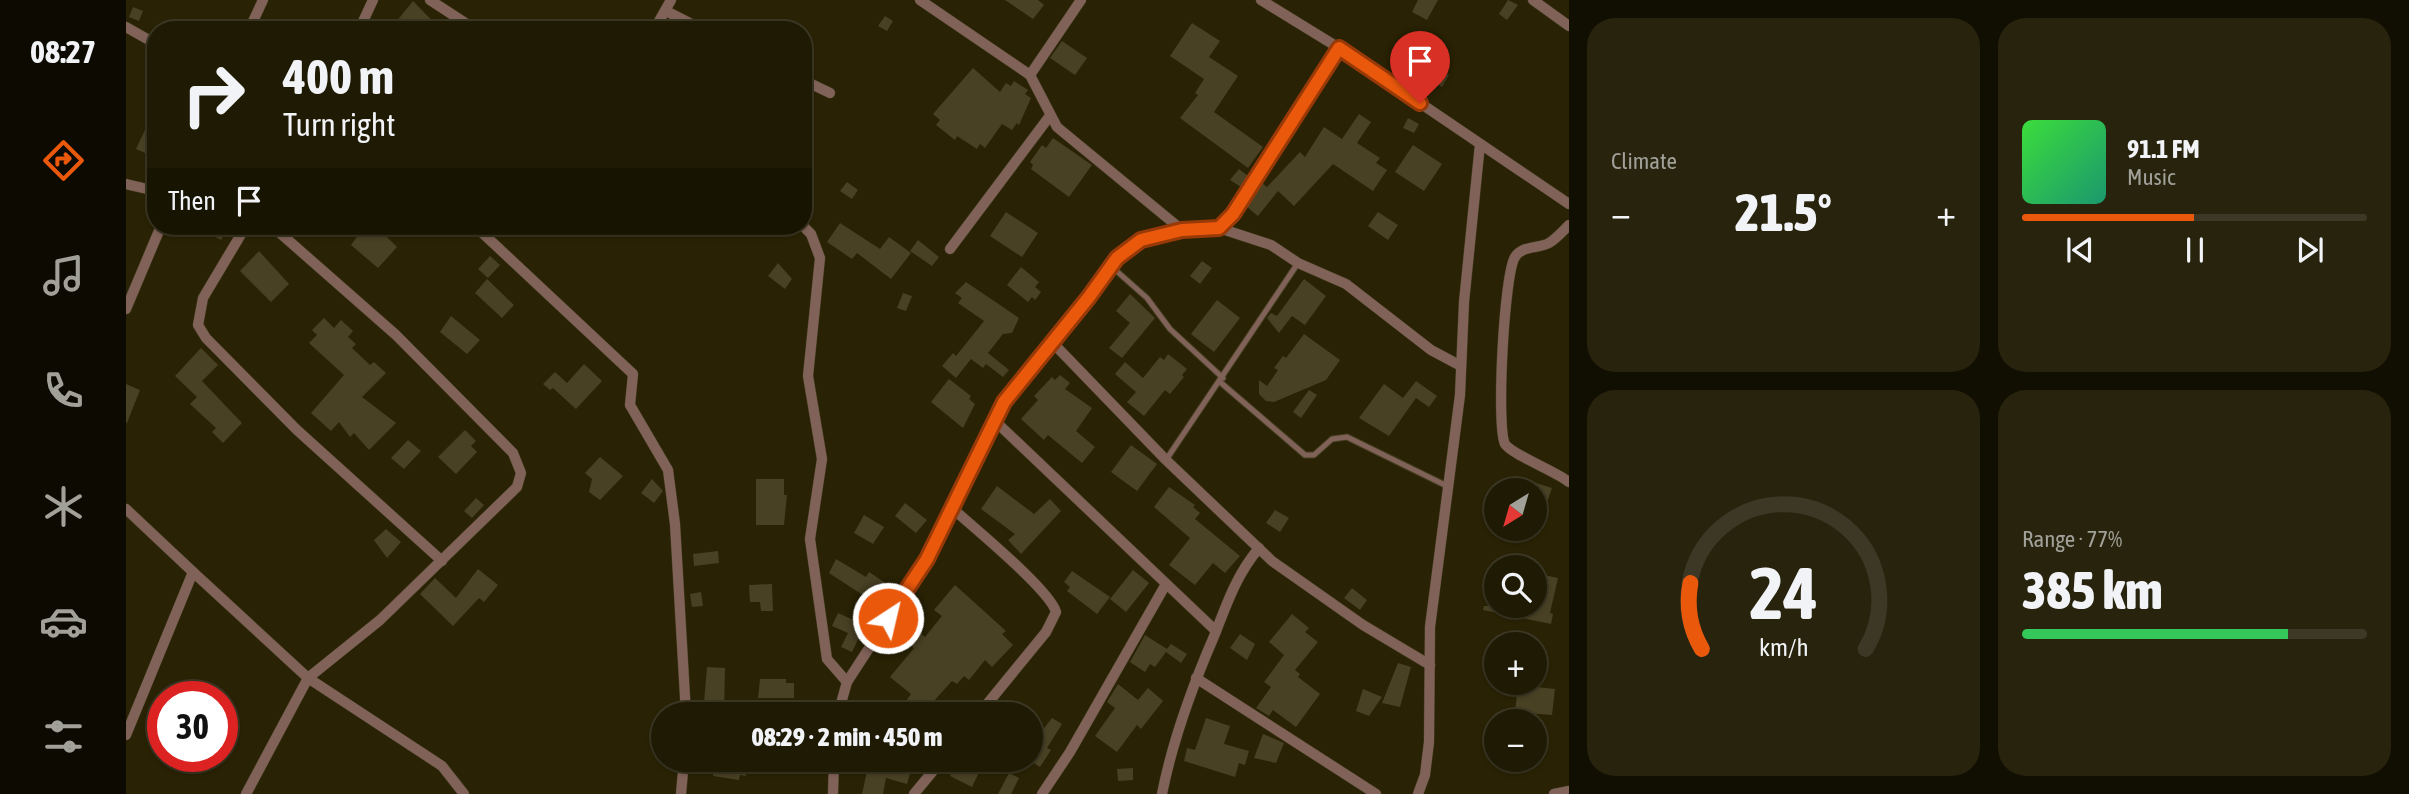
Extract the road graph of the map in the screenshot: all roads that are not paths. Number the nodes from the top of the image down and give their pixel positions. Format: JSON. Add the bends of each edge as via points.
{"nodes":[{"id":1,"x":263,"y":0,"type":"edge"},
{"id":2,"x":373,"y":0,"type":"edge"},
{"id":3,"x":430,"y":0,"type":"edge"},
{"id":4,"x":671,"y":0,"type":"edge"},
{"id":5,"x":920,"y":0,"type":"edge"},
{"id":6,"x":1081,"y":0,"type":"edge"},
{"id":7,"x":1261,"y":0,"type":"edge"},
{"id":8,"x":1533,"y":0,"type":"edge"},
{"id":9,"x":666,"y":11,"type":"junction"},
{"id":10,"x":254,"y":21,"type":"edge"},
{"id":11,"x":363,"y":21,"type":"edge"},
{"id":12,"x":462,"y":21,"type":"edge"},
{"id":13,"x":660,"y":21,"type":"edge"},
{"id":14,"x":685,"y":21,"type":"edge"},
{"id":15,"x":1569,"y":26,"type":"edge"},
{"id":16,"x":126,"y":27,"type":"edge"},
{"id":17,"x":147,"y":39,"type":"edge"},
{"id":18,"x":1339,"y":48,"type":"junction"},
{"id":19,"x":1030,"y":75,"type":"junction"},
{"id":20,"x":812,"y":84,"type":"edge"},
{"id":21,"x":830,"y":93,"type":"dead end"},
{"id":22,"x":1049,"y":117,"type":"junction"},
{"id":23,"x":1480,"y":144,"type":"junction"},
{"id":24,"x":126,"y":184,"type":"edge"},
{"id":25,"x":147,"y":189,"type":"edge"},
{"id":26,"x":1569,"y":204,"type":"edge"},
{"id":27,"x":1569,"y":225,"type":"edge"},
{"id":28,"x":1219,"y":228,"type":"junction"},
{"id":29,"x":1182,"y":230,"type":"junction"},
{"id":30,"x":157,"y":235,"type":"edge"},
{"id":31,"x":241,"y":235,"type":"edge"},
{"id":32,"x":282,"y":235,"type":"edge"},
{"id":33,"x":485,"y":235,"type":"edge"},
{"id":34,"x":811,"y":235,"type":"edge"},
{"id":35,"x":950,"y":248,"type":"dead end"},
{"id":36,"x":1298,"y":263,"type":"junction"},
{"id":37,"x":1111,"y":266,"type":"junction"},
{"id":38,"x":126,"y":309,"type":"edge"},
{"id":39,"x":1052,"y":342,"type":"junction"},
{"id":40,"x":1461,"y":366,"type":"junction"},
{"id":41,"x":1221,"y":380,"type":"junction"},
{"id":42,"x":994,"y":420,"type":"junction"},
{"id":43,"x":1166,"y":460,"type":"junction"},
{"id":44,"x":1569,"y":482,"type":"edge"},
{"id":45,"x":1449,"y":487,"type":"junction"},
{"id":46,"x":952,"y":508,"type":"junction"},
{"id":47,"x":126,"y":509,"type":"edge"},
{"id":48,"x":1259,"y":548,"type":"junction"},
{"id":49,"x":442,"y":561,"type":"junction"},
{"id":50,"x":193,"y":572,"type":"junction"},
{"id":51,"x":1166,"y":584,"type":"junction"},
{"id":52,"x":1216,"y":631,"type":"junction"},
{"id":53,"x":1430,"y":665,"type":"junction"},
{"id":54,"x":308,"y":678,"type":"junction"},
{"id":55,"x":1196,"y":678,"type":"junction"},
{"id":56,"x":847,"y":682,"type":"junction"},
{"id":57,"x":685,"y":702,"type":"edge"},
{"id":58,"x":841,"y":702,"type":"edge"},
{"id":59,"x":989,"y":702,"type":"edge"},
{"id":60,"x":126,"y":734,"type":"edge"},
{"id":61,"x":683,"y":772,"type":"edge"},
{"id":62,"x":834,"y":772,"type":"edge"},
{"id":63,"x":932,"y":772,"type":"edge"},
{"id":64,"x":1569,"y":791,"type":"edge"},
{"id":65,"x":246,"y":794,"type":"edge"},
{"id":66,"x":464,"y":794,"type":"edge"},
{"id":67,"x":681,"y":794,"type":"edge"},
{"id":68,"x":833,"y":794,"type":"edge"},
{"id":69,"x":914,"y":794,"type":"edge"},
{"id":70,"x":1042,"y":794,"type":"edge"},
{"id":71,"x":1162,"y":794,"type":"edge"},
{"id":72,"x":1376,"y":794,"type":"edge"},
{"id":73,"x":1418,"y":794,"type":"edge"},
{"id":74,"x":1554,"y":794,"type":"edge"}],
"edges":[{"from":1,"to":10,"type":"street"},
{"from":2,"to":11,"type":"street"},
{"from":3,"to":12,"type":"street"},
{"from":4,"to":9,"type":"street"},
{"from":5,"to":19,"type":"street"},
{"from":6,"to":19,"type":"street"},
{"from":7,"to":18,"type":"street"},
{"from":8,"to":15,"type":"street"},
{"from":9,"to":13,"type":"street"},
{"from":9,"to":14,"type":"street"},
{"from":16,"to":17,"type":"street"},
{"from":18,"to":23,"type":"street"},
{"from":18,"to":28,"type":"street","via":[[1233,214]]},
{"from":19,"to":22,"type":"street"},
{"from":20,"to":21,"type":"street"},
{"from":22,"to":29,"type":"street"},
{"from":22,"to":35,"type":"street"},
{"from":23,"to":26,"type":"street"},
{"from":23,"to":40,"type":"street"},
{"from":24,"to":25,"type":"street"},
{"from":27,"to":44,"type":"street","via":[[1549,243],[1525,249],[1514,258],[1501,388],[1504,442],[1511,451]]},
{"from":28,"to":29,"type":"street"},
{"from":28,"to":36,"type":"street","via":[[1271,245]]},
{"from":29,"to":37,"type":"street","via":[[1141,240]]},
{"from":30,"to":38,"type":"street"},
{"from":31,"to":49,"type":"street","via":[[203,298],[198,325],[206,338],[297,430]]},
{"from":32,"to":49,"type":"street","via":[[396,335],[513,453],[520,473],[517,487]]},
{"from":33,"to":57,"type":"street","via":[[633,374],[630,405],[668,470]]},
{"from":34,"to":56,"type":"street","via":[[820,258],[808,376],[822,459],[810,539],[827,659]]},
{"from":36,"to":40,"type":"street","via":[[1346,284],[1431,350]]},
{"from":36,"to":41,"type":"lane"},
{"from":37,"to":39,"type":"street"},
{"from":37,"to":41,"type":"lane","via":[[1147,298],[1160,320]]},
{"from":39,"to":42,"type":"street","via":[[1017,382]]},
{"from":39,"to":43,"type":"street"},
{"from":40,"to":45,"type":"street"},
{"from":41,"to":43,"type":"lane"},
{"from":41,"to":45,"type":"lane","via":[[1305,455],[1314,455],[1332,439],[1347,437]]},
{"from":42,"to":46,"type":"street"},
{"from":42,"to":51,"type":"street"},
{"from":43,"to":48,"type":"street"},
{"from":45,"to":53,"type":"street"},
{"from":46,"to":56,"type":"street","via":[[920,571]]},
{"from":46,"to":59,"type":"street","via":[[1039,589],[1056,612],[1046,632]]},
{"from":47,"to":50,"type":"street"},
{"from":48,"to":52,"type":"street","via":[[1245,565]]},
{"from":48,"to":53,"type":"street","via":[[1363,625]]},
{"from":49,"to":54,"type":"street","via":[[380,620]]},
{"from":50,"to":54,"type":"street"},
{"from":50,"to":60,"type":"street"},
{"from":51,"to":52,"type":"street"},
{"from":51,"to":70,"type":"street"},
{"from":52,"to":55,"type":"street"},
{"from":53,"to":73,"type":"street","via":[[1429,742]]},
{"from":54,"to":65,"type":"street"},
{"from":54,"to":66,"type":"street","via":[[442,766]]},
{"from":55,"to":71,"type":"street","via":[[1181,714]]},
{"from":55,"to":72,"type":"street"},
{"from":56,"to":58,"type":"street"},
{"from":61,"to":67,"type":"street"},
{"from":62,"to":68,"type":"street"},
{"from":63,"to":69,"type":"street"},
{"from":64,"to":74,"type":"street"}]}
